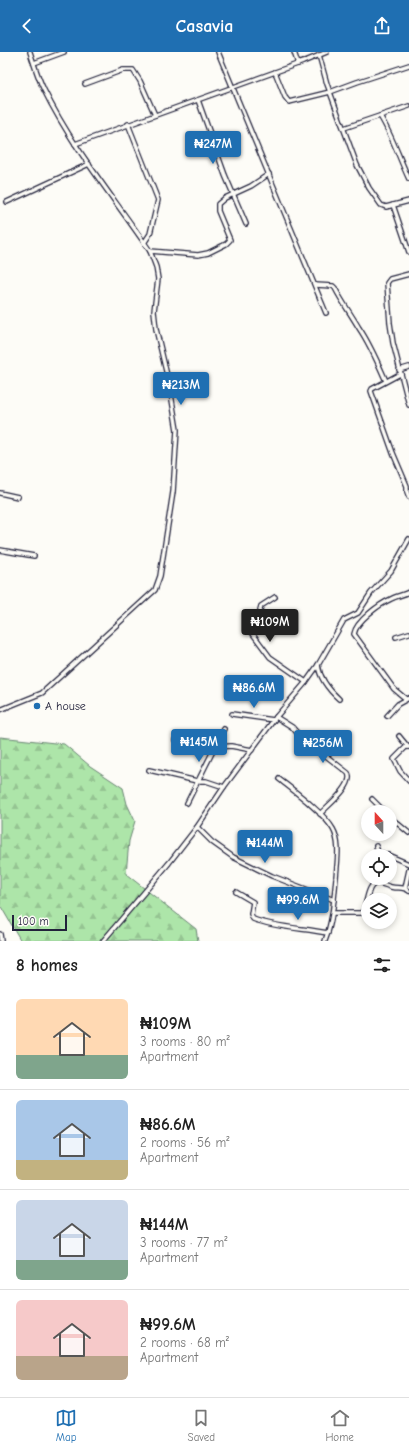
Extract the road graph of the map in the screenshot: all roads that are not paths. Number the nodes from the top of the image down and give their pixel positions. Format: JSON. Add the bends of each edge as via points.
{"nodes":[{"id":1,"x":30,"y":52,"type":"edge"},
{"id":2,"x":64,"y":52,"type":"edge"},
{"id":3,"x":218,"y":52,"type":"edge"},
{"id":4,"x":294,"y":52,"type":"edge"},
{"id":5,"x":327,"y":52,"type":"edge"},
{"id":6,"x":319,"y":55,"type":"junction"},
{"id":7,"x":34,"y":63,"type":"junction"},
{"id":8,"x":298,"y":64,"type":"junction"},
{"id":9,"x":409,"y":65,"type":"edge"},
{"id":10,"x":275,"y":72,"type":"junction"},
{"id":11,"x":85,"y":84,"type":"dead end"},
{"id":12,"x":232,"y":88,"type":"junction"},
{"id":13,"x":330,"y":92,"type":"junction"},
{"id":14,"x":198,"y":100,"type":"junction"},
{"id":15,"x":409,"y":106,"type":"edge"},
{"id":16,"x":155,"y":115,"type":"junction"},
{"id":17,"x":380,"y":116,"type":"junction"},
{"id":18,"x":128,"y":124,"type":"junction"},
{"id":19,"x":344,"y":128,"type":"junction"},
{"id":20,"x":75,"y":144,"type":"junction"},
{"id":21,"x":89,"y":164,"type":"junction"},
{"id":22,"x":269,"y":174,"type":"junction"},
{"id":23,"x":409,"y":179,"type":"edge"},
{"id":24,"x":233,"y":194,"type":"junction"},
{"id":25,"x":409,"y":201,"type":"edge"},
{"id":26,"x":7,"y":202,"type":"dead end"},
{"id":27,"x":393,"y":206,"type":"junction"},
{"id":28,"x":246,"y":224,"type":"dead end"},
{"id":29,"x":144,"y":243,"type":"junction"},
{"id":30,"x":150,"y":252,"type":"junction"},
{"id":31,"x":409,"y":252,"type":"edge"},
{"id":32,"x":409,"y":274,"type":"edge"},
{"id":33,"x":315,"y":285,"type":"junction"},
{"id":34,"x":326,"y":313,"type":"dead end"},
{"id":35,"x":409,"y":367,"type":"edge"},
{"id":36,"x":400,"y":372,"type":"junction"},
{"id":37,"x":386,"y":381,"type":"junction"},
{"id":38,"x":409,"y":389,"type":"edge"},
{"id":39,"x":405,"y":391,"type":"junction"},
{"id":40,"x":409,"y":405,"type":"edge"},
{"id":41,"x":0,"y":493,"type":"edge"},
{"id":42,"x":18,"y":497,"type":"dead end"},
{"id":43,"x":409,"y":497,"type":"edge"},
{"id":44,"x":409,"y":539,"type":"edge"},
{"id":45,"x":0,"y":550,"type":"edge"},
{"id":46,"x":34,"y":556,"type":"dead end"},
{"id":47,"x":409,"y":592,"type":"edge"},
{"id":48,"x":275,"y":597,"type":"dead end"},
{"id":49,"x":409,"y":633,"type":"edge"},
{"id":50,"x":396,"y":637,"type":"dead end"},
{"id":51,"x":318,"y":665,"type":"junction"},
{"id":52,"x":306,"y":682,"type":"junction"},
{"id":53,"x":407,"y":698,"type":"edge"},
{"id":54,"x":339,"y":700,"type":"dead end"},
{"id":55,"x":0,"y":710,"type":"edge"},
{"id":56,"x":232,"y":714,"type":"dead end"},
{"id":57,"x":387,"y":716,"type":"dead end"},
{"id":58,"x":275,"y":718,"type":"junction"},
{"id":59,"x":224,"y":729,"type":"dead end"},
{"id":60,"x":399,"y":736,"type":"dead end"},
{"id":61,"x":175,"y":740,"type":"dead end"},
{"id":62,"x":216,"y":747,"type":"junction"},
{"id":63,"x":409,"y":747,"type":"edge"},
{"id":64,"x":252,"y":750,"type":"junction"},
{"id":65,"x":149,"y":770,"type":"dead end"},
{"id":66,"x":279,"y":779,"type":"dead end"},
{"id":67,"x":198,"y":781,"type":"junction"},
{"id":68,"x":409,"y":781,"type":"edge"},
{"id":69,"x":224,"y":787,"type":"junction"},
{"id":70,"x":372,"y":799,"type":"dead end"},
{"id":71,"x":187,"y":803,"type":"dead end"},
{"id":72,"x":378,"y":805,"type":"edge"},
{"id":73,"x":320,"y":814,"type":"junction"},
{"id":74,"x":397,"y":823,"type":"edge"},
{"id":75,"x":197,"y":827,"type":"junction"},
{"id":76,"x":409,"y":833,"type":"edge"},
{"id":77,"x":376,"y":846,"type":"dead end"},
{"id":78,"x":409,"y":864,"type":"edge"},
{"id":79,"x":409,"y":870,"type":"edge"},
{"id":80,"x":405,"y":888,"type":"junction"},
{"id":81,"x":409,"y":891,"type":"edge"},
{"id":82,"x":236,"y":892,"type":"dead end"},
{"id":83,"x":334,"y":900,"type":"junction"},
{"id":84,"x":333,"y":913,"type":"junction"},
{"id":85,"x":328,"y":933,"type":"junction"},
{"id":86,"x":0,"y":934,"type":"edge"},
{"id":87,"x":2,"y":941,"type":"edge"},
{"id":88,"x":103,"y":941,"type":"edge"},
{"id":89,"x":325,"y":941,"type":"edge"}],
"edges":[{"from":1,"to":7,"type":"street"},
{"from":2,"to":7,"type":"street"},
{"from":3,"to":12,"type":"street"},
{"from":4,"to":8,"type":"street"},
{"from":5,"to":6,"type":"street"},
{"from":6,"to":8,"type":"street"},
{"from":6,"to":13,"type":"street"},
{"from":7,"to":20,"type":"street","via":[[43,88]]},
{"from":8,"to":10,"type":"street"},
{"from":9,"to":13,"type":"street"},
{"from":10,"to":12,"type":"street"},
{"from":10,"to":13,"type":"street","via":[[284,97],[289,102]]},
{"from":11,"to":16,"type":"street","via":[[123,70],[133,70]]},
{"from":12,"to":14,"type":"street"},
{"from":12,"to":22,"type":"street"},
{"from":13,"to":19,"type":"street"},
{"from":14,"to":16,"type":"street"},
{"from":14,"to":24,"type":"street"},
{"from":15,"to":17,"type":"street"},
{"from":16,"to":18,"type":"street"},
{"from":17,"to":19,"type":"street"},
{"from":17,"to":23,"type":"street"},
{"from":18,"to":20,"type":"street"},
{"from":18,"to":29,"type":"street","via":[[158,200],[150,234]]},
{"from":19,"to":27,"type":"street","via":[[357,165],[369,188],[381,205]]},
{"from":20,"to":21,"type":"street"},
{"from":21,"to":26,"type":"street"},
{"from":21,"to":29,"type":"street"},
{"from":22,"to":24,"type":"street"},
{"from":22,"to":33,"type":"street"},
{"from":24,"to":28,"type":"street"},
{"from":24,"to":30,"type":"street","via":[[220,201],[218,206],[230,240],[228,242],[208,253],[198,255]]},
{"from":25,"to":27,"type":"street"},
{"from":27,"to":31,"type":"street"},
{"from":29,"to":30,"type":"street"},
{"from":30,"to":55,"type":"street","via":[[158,279],[154,312],[156,329],[177,430],[173,492],[160,576],[155,590],[141,604],[42,694]]},
{"from":32,"to":36,"type":"street","via":[[390,279],[387,283],[390,323]]},
{"from":33,"to":34,"type":"street"},
{"from":33,"to":37,"type":"street","via":[[335,288],[375,356]]},
{"from":35,"to":36,"type":"street"},
{"from":36,"to":37,"type":"street"},
{"from":36,"to":39,"type":"street"},
{"from":37,"to":43,"type":"street","via":[[371,391]]},
{"from":38,"to":39,"type":"street"},
{"from":39,"to":40,"type":"street"},
{"from":41,"to":42,"type":"street"},
{"from":44,"to":51,"type":"street","via":[[391,571],[371,593],[358,613],[344,620]]},
{"from":45,"to":46,"type":"street"},
{"from":47,"to":53,"type":"street","via":[[382,604],[358,625],[354,634],[394,689]]},
{"from":48,"to":52,"type":"street","via":[[261,606],[263,622],[253,634],[270,657]]},
{"from":49,"to":50,"type":"street"},
{"from":51,"to":52,"type":"street"},
{"from":51,"to":54,"type":"street","via":[[328,687]]},
{"from":52,"to":58,"type":"street"},
{"from":53,"to":57,"type":"street"},
{"from":56,"to":58,"type":"street"},
{"from":58,"to":64,"type":"street"},
{"from":58,"to":73,"type":"street","via":[[292,727],[350,777],[341,793]]},
{"from":59,"to":62,"type":"street"},
{"from":60,"to":63,"type":"street"},
{"from":61,"to":62,"type":"street"},
{"from":62,"to":64,"type":"street","via":[[231,746]]},
{"from":62,"to":67,"type":"street"},
{"from":63,"to":68,"type":"street","via":[[394,759]]},
{"from":64,"to":69,"type":"street"},
{"from":65,"to":67,"type":"street"},
{"from":66,"to":73,"type":"street"},
{"from":67,"to":69,"type":"street"},
{"from":67,"to":71,"type":"street"},
{"from":69,"to":75,"type":"street"},
{"from":70,"to":72,"type":"street"},
{"from":73,"to":83,"type":"street","via":[[334,830],[338,849]]},
{"from":74,"to":76,"type":"street"},
{"from":75,"to":83,"type":"street","via":[[233,857],[272,876]]},
{"from":75,"to":88,"type":"street"},
{"from":77,"to":78,"type":"street","via":[[378,852]]},
{"from":79,"to":80,"type":"street"},
{"from":80,"to":81,"type":"street"},
{"from":80,"to":84,"type":"street","via":[[375,883],[371,886],[362,913]]},
{"from":82,"to":85,"type":"street","via":[[253,902],[253,919],[278,926]]},
{"from":83,"to":84,"type":"street"},
{"from":84,"to":85,"type":"street"},
{"from":85,"to":89,"type":"street"},
{"from":86,"to":87,"type":"street"}]}
